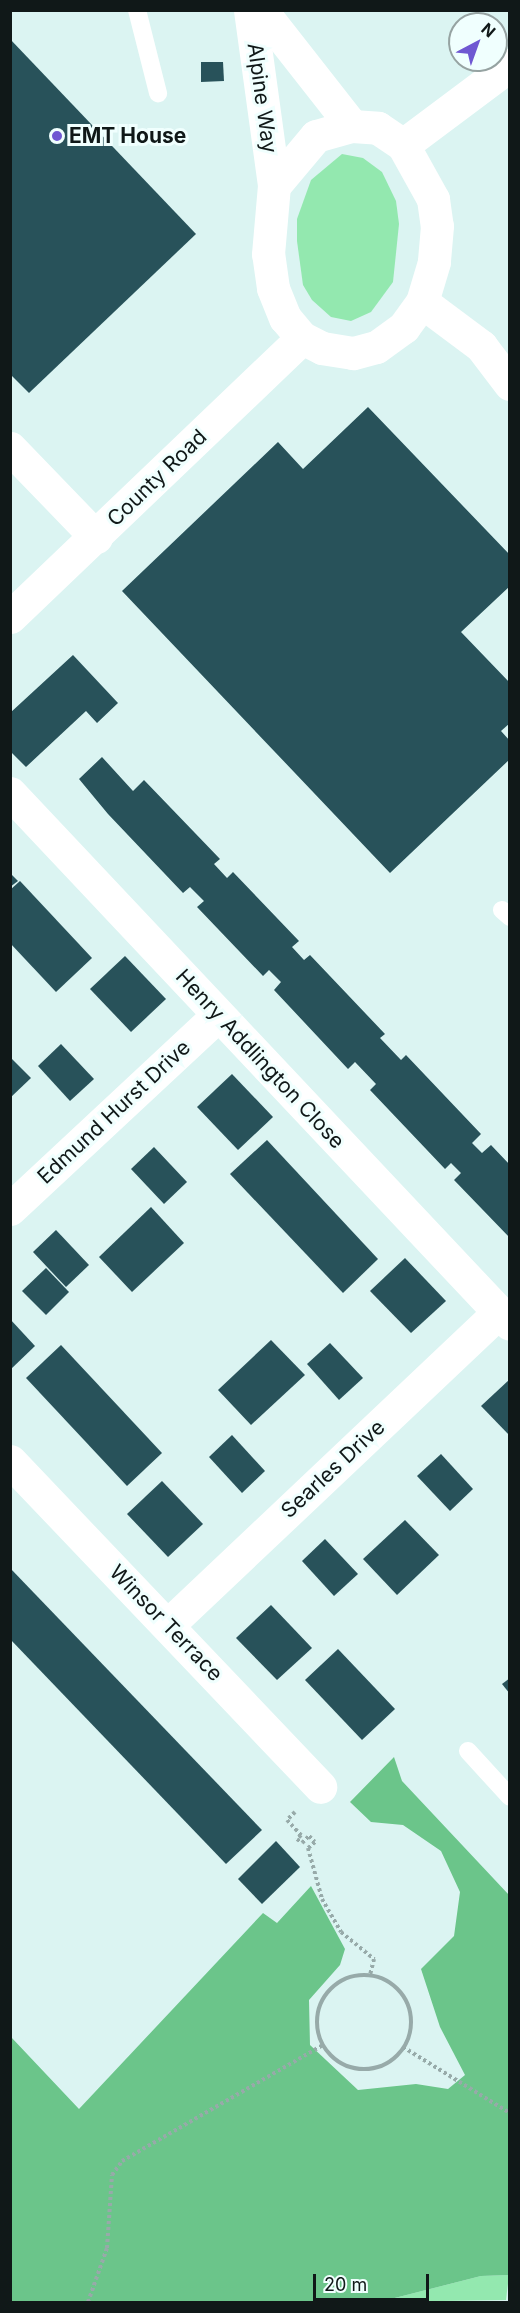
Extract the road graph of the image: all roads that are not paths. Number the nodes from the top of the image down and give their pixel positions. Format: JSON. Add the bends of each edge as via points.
{"nodes":[{"id":1,"x":137,"y":10,"type":"edge"},
{"id":2,"x":250,"y":10,"type":"edge"},
{"id":3,"x":261,"y":10,"type":"edge"},
{"id":4,"x":510,"y":65,"type":"edge"},
{"id":5,"x":158,"y":93,"type":"dead end"},
{"id":6,"x":352,"y":126,"type":"junction"},
{"id":7,"x":403,"y":145,"type":"junction"},
{"id":8,"x":274,"y":186,"type":"junction"},
{"id":9,"x":422,"y":302,"type":"junction"},
{"id":10,"x":302,"y":338,"type":"junction"},
{"id":11,"x":510,"y":384,"type":"edge"},
{"id":12,"x":10,"y":448,"type":"edge"},
{"id":13,"x":96,"y":537,"type":"junction"},
{"id":14,"x":10,"y":617,"type":"edge"},
{"id":15,"x":10,"y":793,"type":"edge"},
{"id":16,"x":218,"y":1014,"type":"junction"},
{"id":17,"x":10,"y":1209,"type":"edge"},
{"id":18,"x":504,"y":1318,"type":"edge"},
{"id":19,"x":10,"y":1461,"type":"edge"},
{"id":20,"x":168,"y":1625,"type":"junction"},
{"id":21,"x":468,"y":1751,"type":"dead end"},
{"id":22,"x":320,"y":1787,"type":"dead end"},
{"id":23,"x":510,"y":1797,"type":"edge"}],
"edges":[{"from":1,"to":5,"type":"lane"},
{"from":2,"to":8,"type":"street","name":"Alpine Way"},
{"from":3,"to":6,"type":"street","name":"Alpine Way"},
{"from":4,"to":7,"type":"street"},
{"from":6,"to":7,"type":"street","name":"Alpine Way","via":[[378,128]]},
{"from":6,"to":8,"type":"street","name":"Alpine Way","via":[[316,136]]},
{"from":7,"to":9,"type":"street","name":"Alpine Way","via":[[433,199],[437,226],[434,262]]},
{"from":8,"to":10,"type":"street","name":"Alpine Way","via":[[268,254],[273,288],[285,318]]},
{"from":9,"to":10,"type":"street","name":"Alpine Way","via":[[404,327],[376,347],[353,353],[322,348]]},
{"from":9,"to":11,"type":"street","via":[[481,346]]},
{"from":10,"to":13,"type":"street","name":"County Road"},
{"from":12,"to":13,"type":"street"},
{"from":13,"to":14,"type":"street","name":"County Road"},
{"from":15,"to":16,"type":"street","name":"Henry Addlington Close"},
{"from":16,"to":17,"type":"street","name":"Edmund Hurst Drive"},
{"from":16,"to":18,"type":"street","name":"Henry Addlington Close"},
{"from":18,"to":20,"type":"street","name":"Searles Drive"},
{"from":19,"to":20,"type":"street","name":"Winsor Terrace"},
{"from":20,"to":22,"type":"street","name":"Winsor Terrace"},
{"from":21,"to":23,"type":"lane"}]}
